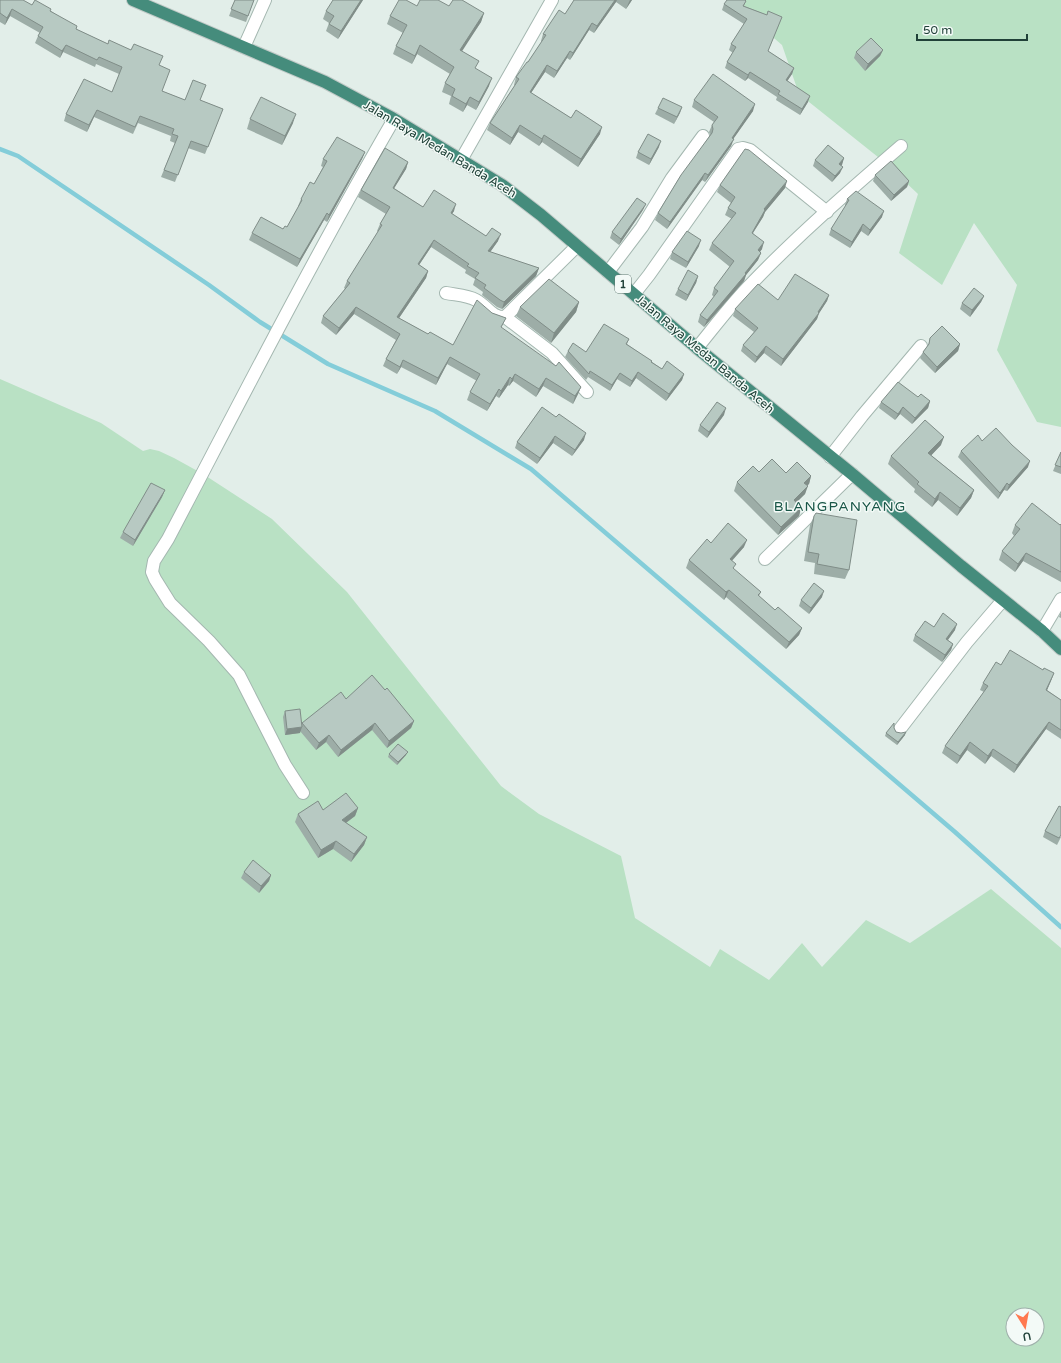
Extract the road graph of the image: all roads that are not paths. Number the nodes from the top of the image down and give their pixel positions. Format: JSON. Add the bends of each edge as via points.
{"nodes":[{"id":1,"x":133,"y":0,"type":"edge"},
{"id":2,"x":266,"y":0,"type":"edge"},
{"id":3,"x":552,"y":0,"type":"edge"},
{"id":4,"x":244,"y":47,"type":"junction"},
{"id":5,"x":394,"y":120,"type":"junction"},
{"id":6,"x":703,"y":136,"type":"dead end"},
{"id":7,"x":901,"y":146,"type":"dead end"},
{"id":8,"x":461,"y":160,"type":"junction"},
{"id":9,"x":827,"y":212,"type":"junction"},
{"id":10,"x":577,"y":246,"type":"junction"},
{"id":11,"x":608,"y":272,"type":"junction"},
{"id":12,"x":446,"y":293,"type":"dead end"},
{"id":13,"x":634,"y":294,"type":"junction"},
{"id":14,"x":505,"y":317,"type":"junction"},
{"id":15,"x":921,"y":346,"type":"dead end"},
{"id":16,"x":697,"y":348,"type":"junction"},
{"id":17,"x":587,"y":392,"type":"dead end"},
{"id":18,"x":830,"y":456,"type":"junction"},
{"id":19,"x":852,"y":474,"type":"junction"},
{"id":20,"x":765,"y":559,"type":"dead end"},
{"id":21,"x":1061,"y":599,"type":"edge"},
{"id":22,"x":1003,"y":600,"type":"junction"},
{"id":23,"x":1042,"y":631,"type":"junction"},
{"id":24,"x":1061,"y":649,"type":"edge"},
{"id":25,"x":900,"y":729,"type":"dead end"},
{"id":26,"x":302,"y":793,"type":"dead end"}],
"edges":[{"from":1,"to":4,"type":"highway","name":"Jalan Raya Medan Banda Aceh","number":"1"},
{"from":2,"to":4,"type":"street"},
{"from":3,"to":8,"type":"street"},
{"from":4,"to":5,"type":"highway","name":"Jalan Raya Medan Banda Aceh","number":"1","via":[[325,82]]},
{"from":5,"to":8,"type":"highway","name":"Jalan Raya Medan Banda Aceh","number":"1"},
{"from":5,"to":26,"type":"street","via":[[290,306],[154,561],[152,572],[170,603],[239,675]]},
{"from":6,"to":11,"type":"street","via":[[672,178],[642,227]]},
{"from":7,"to":9,"type":"street"},
{"from":8,"to":10,"type":"highway","name":"Jalan Raya Medan Banda Aceh","number":"1","via":[[502,185]]},
{"from":9,"to":13,"type":"street","via":[[750,150],[738,149]]},
{"from":9,"to":16,"type":"street","via":[[751,284]]},
{"from":10,"to":11,"type":"highway","name":"Jalan Raya Medan Banda Aceh","number":"1"},
{"from":10,"to":14,"type":"street"},
{"from":11,"to":13,"type":"highway","name":"Jalan Raya Medan Banda Aceh","number":"1"},
{"from":12,"to":14,"type":"street","via":[[473,298],[497,317]]},
{"from":13,"to":16,"type":"highway","name":"Jalan Raya Medan Banda Aceh","number":"1"},
{"from":14,"to":17,"type":"street","via":[[552,354]]},
{"from":15,"to":18,"type":"street"},
{"from":16,"to":18,"type":"highway","name":"Jalan Raya Medan Banda Aceh","number":"1"},
{"from":18,"to":19,"type":"highway","name":"Jalan Raya Medan Banda Aceh","number":"1"},
{"from":19,"to":20,"type":"street"},
{"from":19,"to":22,"type":"highway","name":"Jalan Raya Medan Banda Aceh","number":"1"},
{"from":21,"to":23,"type":"street"},
{"from":22,"to":23,"type":"highway","name":"Jalan Raya Medan Banda Aceh","number":"1"},
{"from":22,"to":25,"type":"street"},
{"from":23,"to":24,"type":"highway","name":"Jalan Raya Medan Banda Aceh","number":"1"}]}
